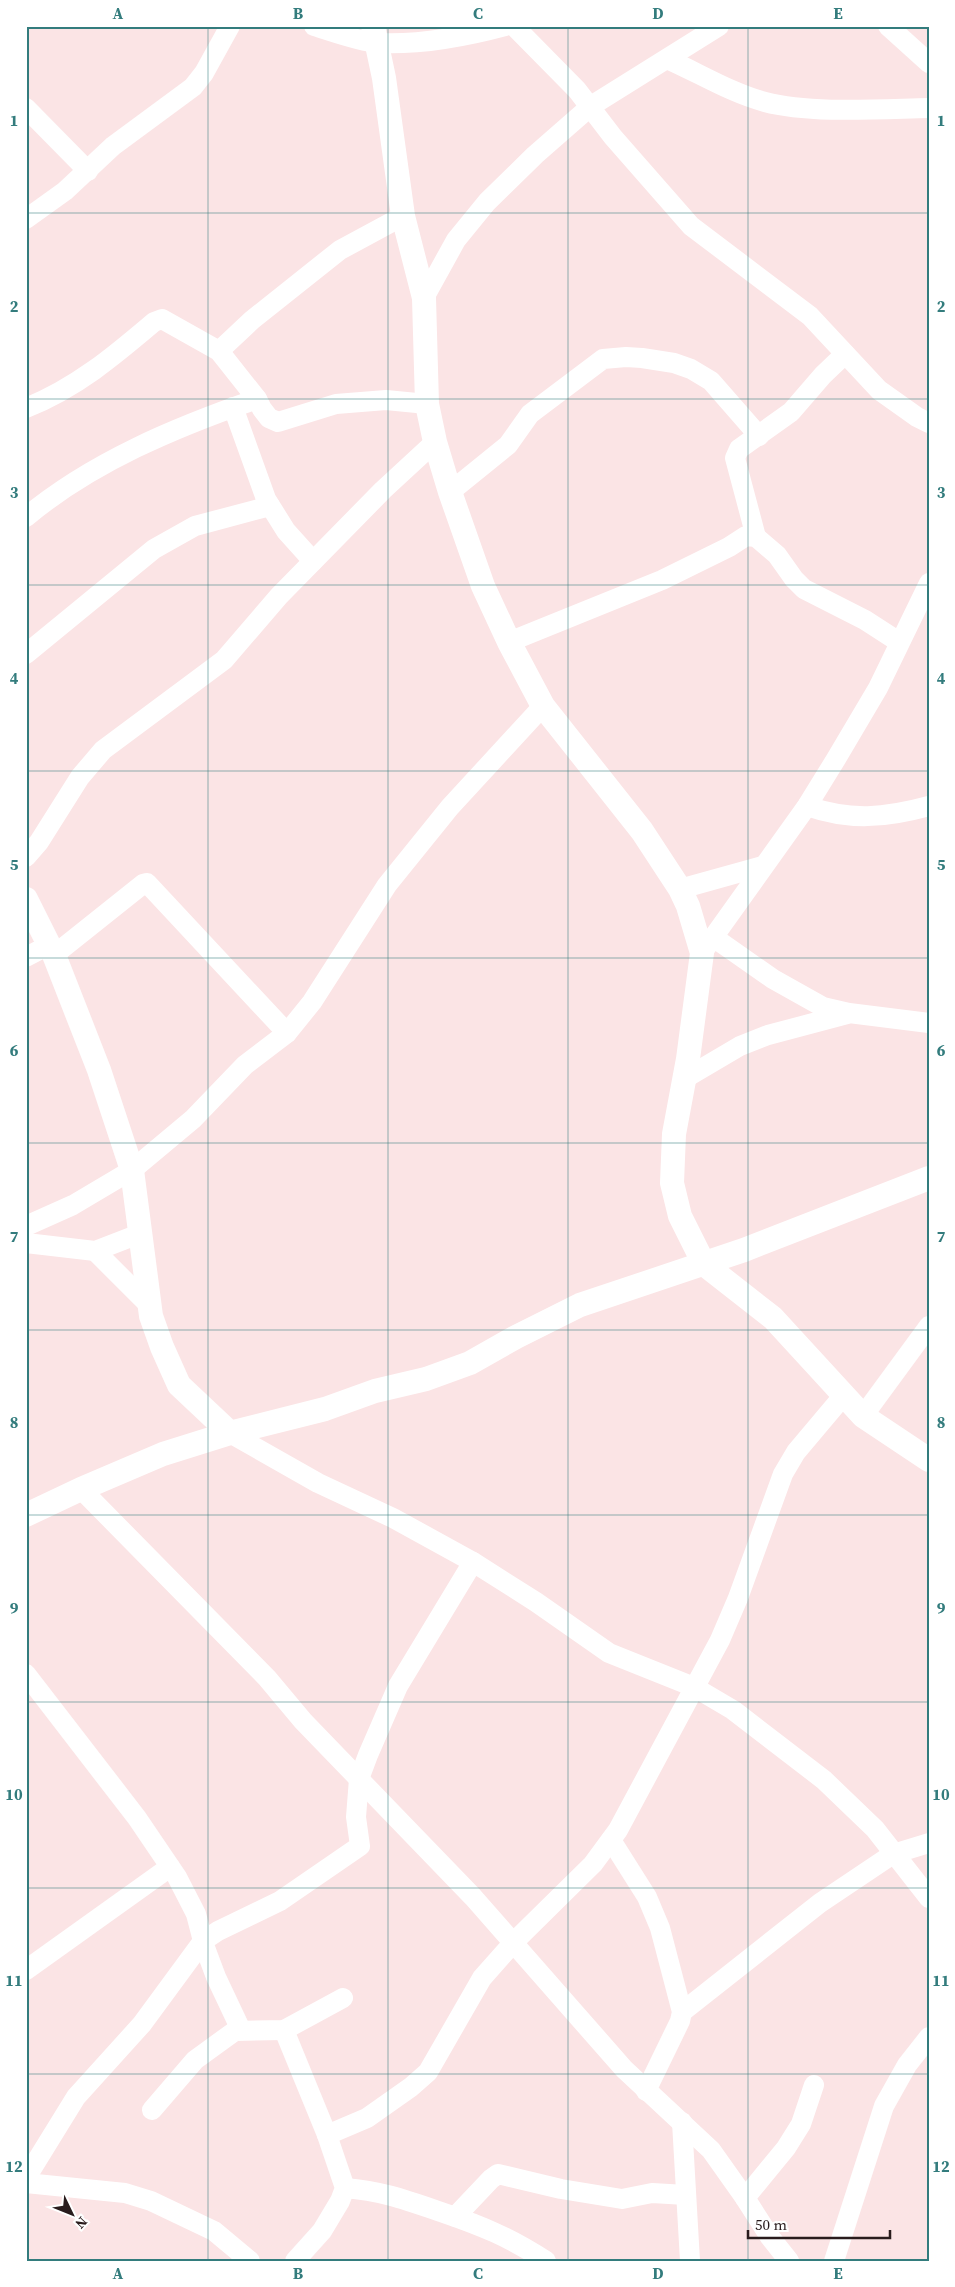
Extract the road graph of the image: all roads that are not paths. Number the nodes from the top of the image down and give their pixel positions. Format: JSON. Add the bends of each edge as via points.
{"nodes":[{"id":1,"x":230,"y":26,"type":"edge"},
{"id":2,"x":314,"y":26,"type":"edge"},
{"id":3,"x":505,"y":26,"type":"edge"},
{"id":4,"x":514,"y":26,"type":"edge"},
{"id":5,"x":719,"y":26,"type":"edge"},
{"id":6,"x":888,"y":26,"type":"edge"},
{"id":7,"x":375,"y":34,"type":"edge"},
{"id":8,"x":667,"y":60,"type":"junction"},
{"id":9,"x":929,"y":63,"type":"edge"},
{"id":10,"x":591,"y":106,"type":"junction"},
{"id":11,"x":26,"y":108,"type":"edge"},
{"id":12,"x":929,"y":108,"type":"edge"},
{"id":13,"x":88,"y":171,"type":"junction"},
{"id":14,"x":404,"y":216,"type":"junction"},
{"id":15,"x":26,"y":219,"type":"edge"},
{"id":16,"x":424,"y":298,"type":"junction"},
{"id":17,"x":219,"y":351,"type":"junction"},
{"id":18,"x":845,"y":354,"type":"junction"},
{"id":19,"x":257,"y":399,"type":"junction"},
{"id":20,"x":426,"y":404,"type":"junction"},
{"id":21,"x":233,"y":407,"type":"junction"},
{"id":22,"x":26,"y":408,"type":"edge"},
{"id":23,"x":929,"y":423,"type":"edge"},
{"id":24,"x":759,"y":436,"type":"junction"},
{"id":25,"x":435,"y":442,"type":"junction"},
{"id":26,"x":450,"y":492,"type":"junction"},
{"id":27,"x":270,"y":506,"type":"junction"},
{"id":28,"x":26,"y":517,"type":"edge"},
{"id":29,"x":756,"y":537,"type":"junction"},
{"id":30,"x":313,"y":561,"type":"junction"},
{"id":31,"x":929,"y":583,"type":"edge"},
{"id":32,"x":509,"y":642,"type":"junction"},
{"id":33,"x":899,"y":642,"type":"junction"},
{"id":34,"x":26,"y":654,"type":"edge"},
{"id":35,"x":544,"y":706,"type":"junction"},
{"id":36,"x":807,"y":806,"type":"junction"},
{"id":37,"x":929,"y":806,"type":"edge"},
{"id":38,"x":26,"y":857,"type":"edge"},
{"id":39,"x":763,"y":866,"type":"junction"},
{"id":40,"x":680,"y":889,"type":"junction"},
{"id":41,"x":26,"y":899,"type":"edge"},
{"id":42,"x":707,"y":945,"type":"junction"},
{"id":43,"x":51,"y":950,"type":"junction"},
{"id":44,"x":26,"y":957,"type":"edge"},
{"id":45,"x":849,"y":1013,"type":"junction"},
{"id":46,"x":929,"y":1023,"type":"edge"},
{"id":47,"x":287,"y":1033,"type":"junction"},
{"id":48,"x":684,"y":1080,"type":"junction"},
{"id":49,"x":132,"y":1170,"type":"junction"},
{"id":50,"x":929,"y":1178,"type":"edge"},
{"id":51,"x":26,"y":1226,"type":"edge"},
{"id":52,"x":139,"y":1234,"type":"junction"},
{"id":53,"x":26,"y":1243,"type":"edge"},
{"id":54,"x":95,"y":1251,"type":"junction"},
{"id":55,"x":704,"y":1264,"type":"junction"},
{"id":56,"x":149,"y":1305,"type":"junction"},
{"id":57,"x":929,"y":1326,"type":"edge"},
{"id":58,"x":844,"y":1395,"type":"junction"},
{"id":59,"x":863,"y":1416,"type":"junction"},
{"id":60,"x":230,"y":1433,"type":"junction"},
{"id":61,"x":929,"y":1460,"type":"edge"},
{"id":62,"x":81,"y":1488,"type":"junction"},
{"id":63,"x":26,"y":1515,"type":"edge"},
{"id":64,"x":473,"y":1562,"type":"junction"},
{"id":65,"x":26,"y":1674,"type":"edge"},
{"id":66,"x":694,"y":1687,"type":"junction"},
{"id":67,"x":359,"y":1779,"type":"junction"},
{"id":68,"x":611,"y":1840,"type":"junction"},
{"id":69,"x":929,"y":1843,"type":"edge"},
{"id":70,"x":893,"y":1854,"type":"junction"},
{"id":71,"x":170,"y":1866,"type":"junction"},
{"id":72,"x":929,"y":1898,"type":"edge"},
{"id":73,"x":203,"y":1941,"type":"junction"},
{"id":74,"x":514,"y":1942,"type":"junction"},
{"id":75,"x":26,"y":1970,"type":"edge"},
{"id":76,"x":343,"y":1998,"type":"dead end"},
{"id":77,"x":682,"y":2012,"type":"junction"},
{"id":78,"x":241,"y":2030,"type":"junction"},
{"id":79,"x":284,"y":2030,"type":"junction"},
{"id":80,"x":929,"y":2037,"type":"edge"},
{"id":81,"x":814,"y":2085,"type":"dead end"},
{"id":82,"x":646,"y":2091,"type":"junction"},
{"id":83,"x":152,"y":2110,"type":"dead end"},
{"id":84,"x":682,"y":2122,"type":"junction"},
{"id":85,"x":327,"y":2135,"type":"junction"},
{"id":86,"x":26,"y":2178,"type":"edge"},
{"id":87,"x":26,"y":2183,"type":"edge"},
{"id":88,"x":345,"y":2188,"type":"junction"},
{"id":89,"x":686,"y":2195,"type":"junction"},
{"id":90,"x":745,"y":2198,"type":"junction"},
{"id":91,"x":455,"y":2217,"type":"junction"},
{"id":92,"x":250,"y":2261,"type":"edge"},
{"id":93,"x":295,"y":2261,"type":"edge"},
{"id":94,"x":546,"y":2261,"type":"edge"},
{"id":95,"x":690,"y":2261,"type":"edge"},
{"id":96,"x":788,"y":2261,"type":"edge"},
{"id":97,"x":834,"y":2261,"type":"edge"}],
"edges":[{"from":1,"to":13,"type":"street","via":[[193,87],[113,146]]},
{"from":2,"to":7,"type":"street"},
{"from":3,"to":7,"type":"street","via":[[422,42]]},
{"from":4,"to":10,"type":"street"},
{"from":5,"to":8,"type":"street"},
{"from":6,"to":9,"type":"street"},
{"from":7,"to":14,"type":"street"},
{"from":8,"to":10,"type":"street"},
{"from":8,"to":12,"type":"street","via":[[766,102],[813,108]]},
{"from":10,"to":16,"type":"street","via":[[487,202],[456,240]]},
{"from":10,"to":18,"type":"street","via":[[613,137],[691,226],[774,286],[810,316]]},
{"from":11,"to":13,"type":"street"},
{"from":13,"to":15,"type":"street"},
{"from":14,"to":16,"type":"street"},
{"from":14,"to":17,"type":"street","via":[[340,250],[252,320]]},
{"from":16,"to":20,"type":"street"},
{"from":17,"to":19,"type":"street"},
{"from":17,"to":22,"type":"street","via":[[162,319],[83,379]]},
{"from":18,"to":23,"type":"street","via":[[879,390]]},
{"from":18,"to":24,"type":"street","via":[[791,412]]},
{"from":19,"to":20,"type":"street","via":[[270,418],[278,422],[336,404],[386,400]]},
{"from":19,"to":21,"type":"street"},
{"from":20,"to":25,"type":"street"},
{"from":21,"to":27,"type":"street"},
{"from":21,"to":28,"type":"street","via":[[137,447],[65,488]]},
{"from":24,"to":26,"type":"street","via":[[711,381],[691,369],[642,358],[603,359],[530,414],[508,444]]},
{"from":24,"to":29,"type":"street","via":[[739,449],[735,458]]},
{"from":25,"to":26,"type":"street"},
{"from":25,"to":30,"type":"street"},
{"from":26,"to":32,"type":"street","via":[[483,586]]},
{"from":27,"to":30,"type":"street","via":[[286,531]]},
{"from":27,"to":34,"type":"street","via":[[195,526],[154,549]]},
{"from":29,"to":32,"type":"street","via":[[746,536],[662,580]]},
{"from":29,"to":33,"type":"street","via":[[777,554],[804,589],[865,620]]},
{"from":30,"to":38,"type":"street","via":[[224,660],[104,750],[80,777]]},
{"from":31,"to":33,"type":"street"},
{"from":32,"to":35,"type":"street"},
{"from":33,"to":36,"type":"street","via":[[878,688]]},
{"from":35,"to":40,"type":"street","via":[[642,831]]},
{"from":35,"to":47,"type":"street","via":[[450,807],[387,885],[312,1002]]},
{"from":36,"to":37,"type":"street","via":[[826,813],[862,817],[895,815]]},
{"from":36,"to":39,"type":"street"},
{"from":39,"to":40,"type":"street"},
{"from":39,"to":42,"type":"street"},
{"from":40,"to":42,"type":"street"},
{"from":41,"to":43,"type":"street"},
{"from":42,"to":45,"type":"street","via":[[823,1007]]},
{"from":42,"to":48,"type":"street"},
{"from":43,"to":44,"type":"street"},
{"from":43,"to":47,"type":"street","via":[[147,883]]},
{"from":43,"to":49,"type":"street","via":[[99,1070]]},
{"from":45,"to":46,"type":"street"},
{"from":45,"to":48,"type":"street","via":[[740,1046]]},
{"from":47,"to":49,"type":"street","via":[[245,1064],[193,1119]]},
{"from":48,"to":55,"type":"street","via":[[674,1134],[672,1183],[680,1216]]},
{"from":49,"to":51,"type":"street","via":[[73,1205]]},
{"from":49,"to":52,"type":"street"},
{"from":50,"to":55,"type":"street"},
{"from":52,"to":54,"type":"street"},
{"from":52,"to":56,"type":"street"},
{"from":53,"to":54,"type":"street"},
{"from":54,"to":56,"type":"street"},
{"from":55,"to":58,"type":"street","via":[[772,1318]]},
{"from":55,"to":60,"type":"street","via":[[580,1305],[470,1363],[426,1379]]},
{"from":56,"to":60,"type":"street","via":[[162,1347],[180,1385]]},
{"from":57,"to":59,"type":"street"},
{"from":58,"to":59,"type":"street"},
{"from":58,"to":66,"type":"street","via":[[796,1452],[783,1474],[738,1598]]},
{"from":59,"to":61,"type":"street"},
{"from":60,"to":62,"type":"street","via":[[163,1454]]},
{"from":60,"to":64,"type":"street","via":[[318,1483],[393,1518]]},
{"from":62,"to":63,"type":"street"},
{"from":62,"to":67,"type":"street","via":[[267,1678]]},
{"from":64,"to":66,"type":"street","via":[[609,1653]]},
{"from":64,"to":67,"type":"street","via":[[398,1686]]},
{"from":65,"to":71,"type":"street"},
{"from":66,"to":68,"type":"street"},
{"from":66,"to":70,"type":"street","via":[[740,1715],[824,1780],[875,1829]]},
{"from":67,"to":73,"type":"street","via":[[356,1817],[360,1846],[280,1901]]},
{"from":67,"to":74,"type":"street"},
{"from":68,"to":74,"type":"street","via":[[593,1864]]},
{"from":68,"to":77,"type":"street","via":[[647,1897],[660,1928]]},
{"from":69,"to":70,"type":"street"},
{"from":70,"to":72,"type":"street"},
{"from":70,"to":77,"type":"street","via":[[820,1903]]},
{"from":71,"to":73,"type":"street","via":[[196,1914]]},
{"from":71,"to":75,"type":"street"},
{"from":73,"to":78,"type":"street"},
{"from":73,"to":86,"type":"street","via":[[142,2024],[76,2097]]},
{"from":74,"to":82,"type":"street","via":[[588,2030]]},
{"from":74,"to":85,"type":"street","via":[[482,1978],[428,2072],[367,2118]]},
{"from":76,"to":79,"type":"street"},
{"from":77,"to":82,"type":"street"},
{"from":78,"to":79,"type":"street"},
{"from":78,"to":83,"type":"street","via":[[235,2030],[195,2060]]},
{"from":79,"to":85,"type":"street"},
{"from":80,"to":97,"type":"street","via":[[907,2065],[884,2106]]},
{"from":81,"to":90,"type":"street","via":[[801,2124],[786,2148]]},
{"from":82,"to":84,"type":"street"},
{"from":84,"to":89,"type":"street"},
{"from":84,"to":90,"type":"street","via":[[711,2150]]},
{"from":85,"to":88,"type":"street"},
{"from":87,"to":92,"type":"street","via":[[125,2193],[151,2201],[214,2231]]},
{"from":88,"to":91,"type":"street","via":[[376,2191]]},
{"from":88,"to":93,"type":"street","via":[[322,2232]]},
{"from":89,"to":91,"type":"street","via":[[652,2193],[622,2199],[498,2174]]},
{"from":89,"to":95,"type":"street"},
{"from":90,"to":96,"type":"street"},
{"from":91,"to":94,"type":"street","via":[[516,2241]]}]}
